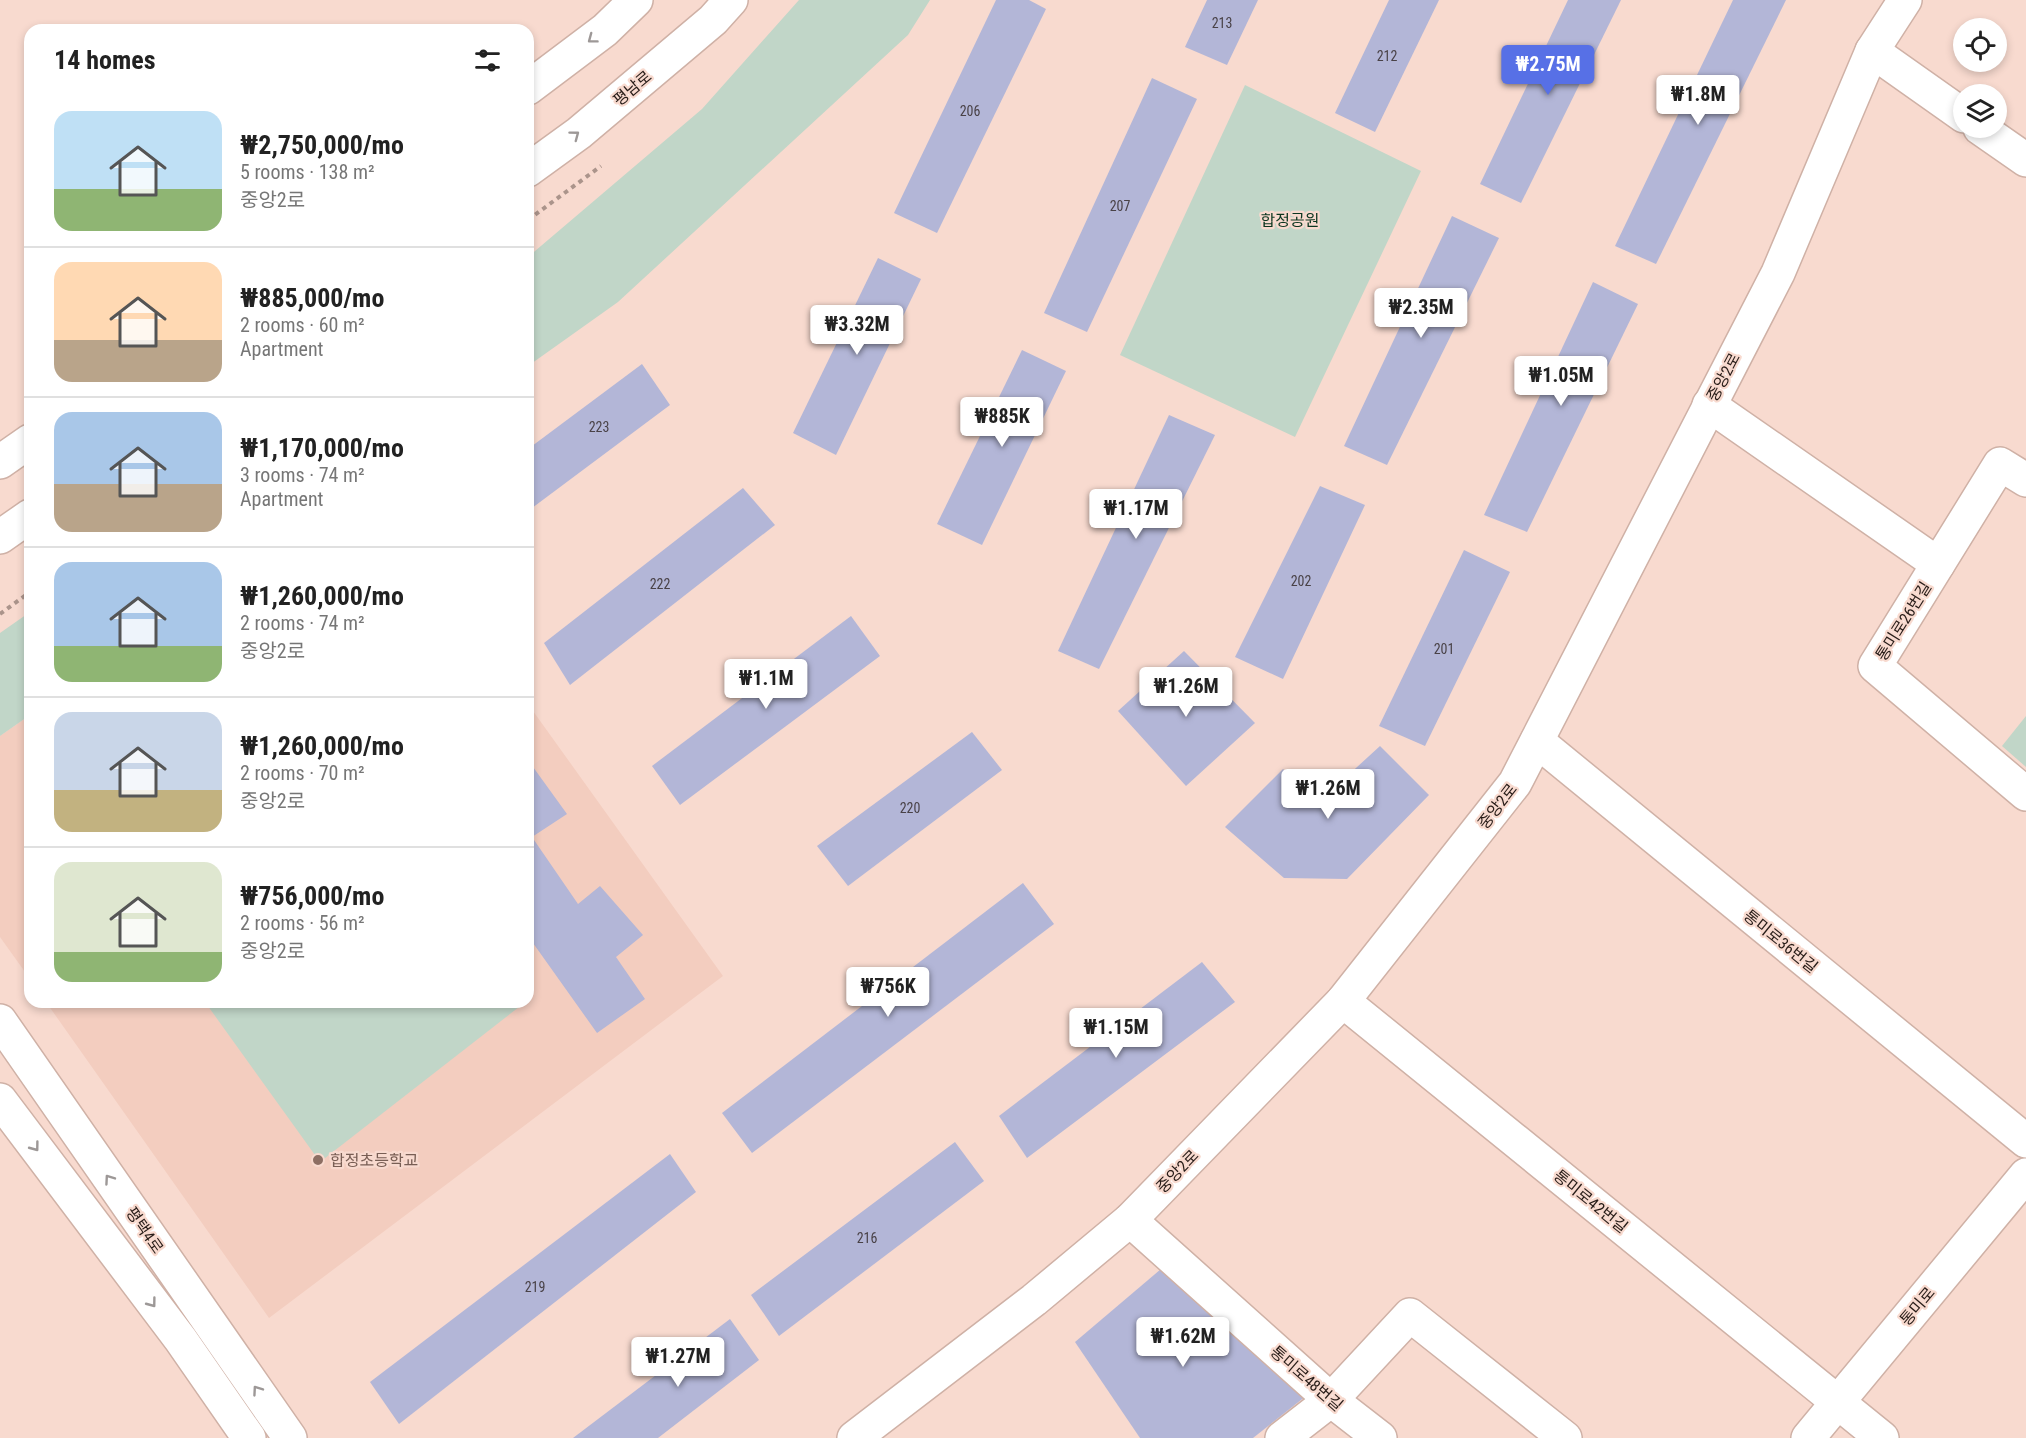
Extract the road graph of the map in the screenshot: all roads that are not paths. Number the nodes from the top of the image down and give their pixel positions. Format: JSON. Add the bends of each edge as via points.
{"nodes":[{"id":1,"x":636,"y":0,"type":"edge"},
{"id":2,"x":731,"y":0,"type":"edge"},
{"id":3,"x":1905,"y":0,"type":"edge"},
{"id":4,"x":1872,"y":51,"type":"junction"},
{"id":5,"x":534,"y":83,"type":"edge"},
{"id":6,"x":1953,"y":108,"type":"edge"},
{"id":7,"x":1994,"y":138,"type":"edge"},
{"id":8,"x":2026,"y":160,"type":"edge"},
{"id":9,"x":534,"y":166,"type":"edge"},
{"id":10,"x":1709,"y":405,"type":"junction"},
{"id":11,"x":24,"y":445,"type":"edge"},
{"id":12,"x":0,"y":462,"type":"edge"},
{"id":13,"x":2026,"y":480,"type":"edge"},
{"id":14,"x":24,"y":520,"type":"edge"},
{"id":15,"x":0,"y":537,"type":"edge"},
{"id":16,"x":1938,"y":564,"type":"junction"},
{"id":17,"x":1537,"y":741,"type":"junction"},
{"id":18,"x":2026,"y":794,"type":"edge"},
{"id":19,"x":1343,"y":1001,"type":"junction"},
{"id":20,"x":0,"y":1021,"type":"edge"},
{"id":21,"x":0,"y":1100,"type":"edge"},
{"id":22,"x":2026,"y":1141,"type":"edge"},
{"id":23,"x":2026,"y":1175,"type":"edge"},
{"id":24,"x":1130,"y":1220,"type":"junction"},
{"id":25,"x":1331,"y":1400,"type":"junction"},
{"id":26,"x":1839,"y":1401,"type":"junction"},
{"id":27,"x":249,"y":1438,"type":"edge"},
{"id":28,"x":290,"y":1438,"type":"edge"},
{"id":29,"x":854,"y":1438,"type":"edge"},
{"id":30,"x":1281,"y":1438,"type":"edge"},
{"id":31,"x":1380,"y":1438,"type":"edge"},
{"id":32,"x":1565,"y":1438,"type":"edge"},
{"id":33,"x":1808,"y":1438,"type":"edge"},
{"id":34,"x":1882,"y":1438,"type":"edge"}],
"edges":[{"from":1,"to":5,"type":"street","one_way":true,"via":[[605,30]]},
{"from":9,"to":2,"type":"street","name":"평남로","one_way":true,"via":[[588,125]]},
{"from":3,"to":4,"type":"street","name":"중앙2로"},
{"from":4,"to":6,"type":"street"},
{"from":4,"to":10,"type":"street","name":"중앙2로","via":[[1778,273]]},
{"from":7,"to":8,"type":"street"},
{"from":10,"to":16,"type":"street"},
{"from":10,"to":17,"type":"street","name":"중앙2로"},
{"from":11,"to":12,"type":"street"},
{"from":13,"to":16,"type":"street","name":"통미로26번길","via":[[2000,464]]},
{"from":14,"to":15,"type":"street"},
{"from":16,"to":18,"type":"street","name":"통미로26번길","via":[[1875,666]]},
{"from":17,"to":19,"type":"street","name":"중앙2로","via":[[1515,783]]},
{"from":17,"to":22,"type":"street","name":"통미로36번길"},
{"from":19,"to":24,"type":"street","name":"중앙2로"},
{"from":19,"to":26,"type":"street","name":"통미로42번길"},
{"from":28,"to":20,"type":"street","name":"평택4로","one_way":true},
{"from":21,"to":27,"type":"street","one_way":true,"via":[[181,1340]]},
{"from":23,"to":26,"type":"street","name":"통미로"},
{"from":24,"to":25,"type":"street","name":"통미로48번길"},
{"from":24,"to":29,"type":"street","name":"중앙2로","via":[[1034,1300]]},
{"from":25,"to":30,"type":"street"},
{"from":25,"to":31,"type":"street","name":"통미로48번길"},
{"from":25,"to":32,"type":"street","via":[[1410,1315]]},
{"from":26,"to":33,"type":"street","name":"통미로"},
{"from":26,"to":34,"type":"street","name":"통미로42번길"}]}
